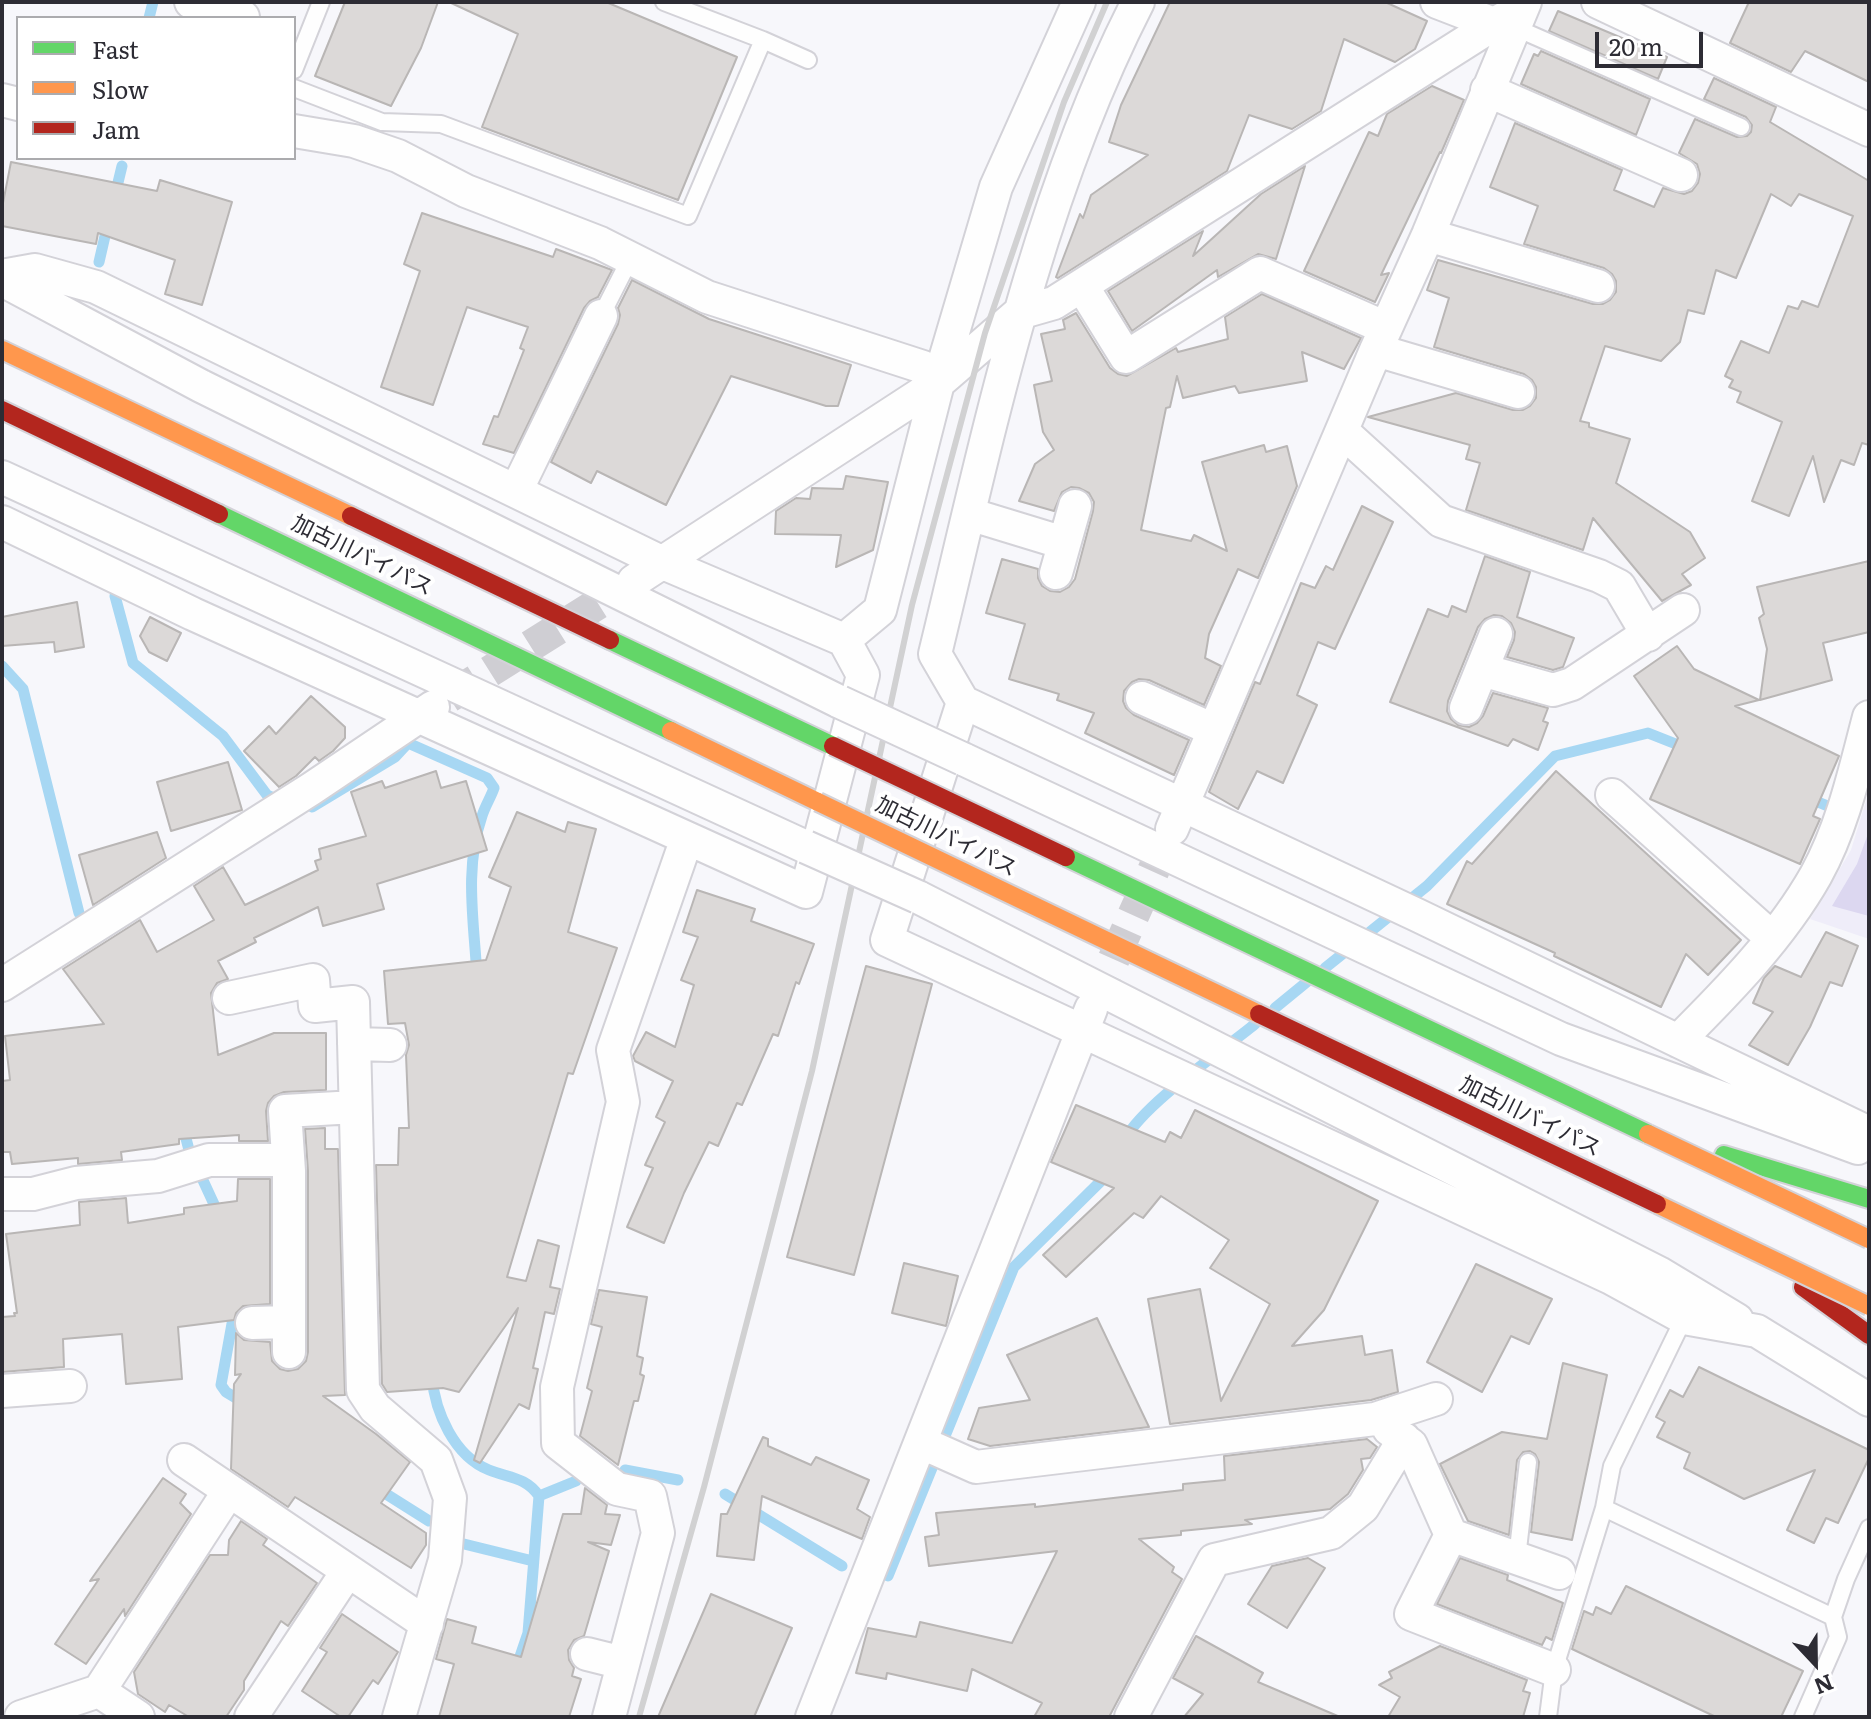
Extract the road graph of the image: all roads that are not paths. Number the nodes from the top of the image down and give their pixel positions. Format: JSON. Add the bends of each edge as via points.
{"nodes":[{"id":1,"x":191,"y":2,"type":"edge"},
{"id":2,"x":321,"y":2,"type":"edge"},
{"id":3,"x":664,"y":2,"type":"edge"},
{"id":4,"x":1079,"y":2,"type":"edge"},
{"id":5,"x":1138,"y":2,"type":"edge"},
{"id":6,"x":1437,"y":2,"type":"edge"},
{"id":7,"x":1598,"y":2,"type":"edge"},
{"id":8,"x":240,"y":16,"type":"edge"},
{"id":9,"x":1513,"y":16,"type":"edge"},
{"id":10,"x":763,"y":40,"type":"junction"},
{"id":11,"x":808,"y":60,"type":"dead end"},
{"id":12,"x":296,"y":65,"type":"edge"},
{"id":13,"x":296,"y":89,"type":"edge"},
{"id":14,"x":1487,"y":90,"type":"junction"},
{"id":15,"x":1741,"y":127,"type":"dead end"},
{"id":16,"x":1869,"y":130,"type":"edge"},
{"id":17,"x":296,"y":131,"type":"edge"},
{"id":18,"x":1681,"y":175,"type":"dead end"},
{"id":19,"x":1428,"y":235,"type":"junction"},
{"id":20,"x":630,"y":259,"type":"junction"},
{"id":21,"x":2,"y":278,"type":"edge"},
{"id":22,"x":1082,"y":286,"type":"junction"},
{"id":23,"x":1598,"y":286,"type":"dead end"},
{"id":24,"x":1019,"y":313,"type":"junction"},
{"id":25,"x":601,"y":316,"type":"joint"},
{"id":26,"x":1381,"y":339,"type":"junction"},
{"id":27,"x":2,"y":350,"type":"edge"},
{"id":28,"x":930,"y":375,"type":"junction"},
{"id":29,"x":1518,"y":392,"type":"dead end"},
{"id":30,"x":2,"y":410,"type":"edge"},
{"id":31,"x":1342,"y":431,"type":"junction"},
{"id":32,"x":2,"y":477,"type":"edge"},
{"id":33,"x":516,"y":491,"type":"junction"},
{"id":34,"x":1075,"y":506,"type":"dead end"},
{"id":35,"x":969,"y":514,"type":"junction"},
{"id":36,"x":2,"y":522,"type":"edge"},
{"id":37,"x":663,"y":563,"type":"junction"},
{"id":38,"x":634,"y":581,"type":"tunnel mouth"},
{"id":39,"x":1683,"y":610,"type":"dead end"},
{"id":40,"x":1496,"y":634,"type":"dead end"},
{"id":41,"x":1648,"y":635,"type":"junction"},
{"id":42,"x":844,"y":640,"type":"junction"},
{"id":43,"x":1482,"y":670,"type":"junction"},
{"id":44,"x":449,"y":697,"type":"tunnel mouth"},
{"id":45,"x":1142,"y":698,"type":"dead end"},
{"id":46,"x":963,"y":702,"type":"junction"},
{"id":47,"x":1466,"y":708,"type":"dead end"},
{"id":48,"x":420,"y":715,"type":"junction"},
{"id":49,"x":1869,"y":717,"type":"edge"},
{"id":50,"x":1214,"y":730,"type":"junction"},
{"id":51,"x":1612,"y":795,"type":"dead end"},
{"id":52,"x":1177,"y":817,"type":"junction"},
{"id":53,"x":687,"y":838,"type":"junction"},
{"id":54,"x":1772,"y":938,"type":"junction"},
{"id":55,"x":2,"y":985,"type":"edge"},
{"id":56,"x":229,"y":998,"type":"dead end"},
{"id":57,"x":1088,"y":1016,"type":"junction"},
{"id":58,"x":1678,"y":1041,"type":"junction"},
{"id":59,"x":354,"y":1044,"type":"junction"},
{"id":60,"x":390,"y":1045,"type":"dead end"},
{"id":61,"x":355,"y":1107,"type":"junction"},
{"id":62,"x":1634,"y":1128,"type":"junction"},
{"id":63,"x":1869,"y":1133,"type":"edge"},
{"id":64,"x":1869,"y":1150,"type":"edge"},
{"id":65,"x":288,"y":1160,"type":"junction"},
{"id":66,"x":2,"y":1194,"type":"edge"},
{"id":67,"x":1869,"y":1199,"type":"edge"},
{"id":68,"x":1869,"y":1239,"type":"edge"},
{"id":69,"x":1752,"y":1251,"type":"junction"},
{"id":70,"x":1869,"y":1306,"type":"edge"},
{"id":71,"x":1684,"y":1318,"type":"junction"},
{"id":72,"x":252,"y":1323,"type":"dead end"},
{"id":73,"x":1757,"y":1331,"type":"junction"},
{"id":74,"x":1869,"y":1335,"type":"edge"},
{"id":75,"x":70,"y":1386,"type":"dead end"},
{"id":76,"x":2,"y":1391,"type":"edge"},
{"id":77,"x":1436,"y":1399,"type":"dead end"},
{"id":78,"x":1869,"y":1400,"type":"edge"},
{"id":79,"x":1375,"y":1419,"type":"junction"},
{"id":80,"x":1404,"y":1439,"type":"junction"},
{"id":81,"x":924,"y":1444,"type":"junction"},
{"id":82,"x":184,"y":1460,"type":"dead end"},
{"id":83,"x":1528,"y":1462,"type":"dead end"},
{"id":84,"x":229,"y":1491,"type":"junction"},
{"id":85,"x":1604,"y":1508,"type":"junction"},
{"id":86,"x":1869,"y":1528,"type":"edge"},
{"id":87,"x":1451,"y":1535,"type":"junction"},
{"id":88,"x":1517,"y":1558,"type":"junction"},
{"id":89,"x":347,"y":1572,"type":"junction"},
{"id":90,"x":1559,"y":1573,"type":"dead end"},
{"id":91,"x":1833,"y":1617,"type":"junction"},
{"id":92,"x":427,"y":1624,"type":"junction"},
{"id":93,"x":587,"y":1654,"type":"dead end"},
{"id":94,"x":623,"y":1663,"type":"junction"},
{"id":95,"x":1554,"y":1670,"type":"junction"},
{"id":96,"x":99,"y":1691,"type":"junction"},
{"id":97,"x":21,"y":1717,"type":"edge"},
{"id":98,"x":138,"y":1717,"type":"edge"},
{"id":99,"x":251,"y":1717,"type":"edge"},
{"id":100,"x":399,"y":1717,"type":"edge"},
{"id":101,"x":609,"y":1717,"type":"edge"},
{"id":102,"x":812,"y":1717,"type":"edge"},
{"id":103,"x":1131,"y":1717,"type":"edge"},
{"id":104,"x":1548,"y":1717,"type":"edge"},
{"id":105,"x":1803,"y":1717,"type":"edge"}],
"edges":[{"from":1,"to":8,"type":"street"},
{"from":2,"to":12,"type":"lane"},
{"from":3,"to":10,"type":"lane"},
{"from":4,"to":28,"type":"street","via":[[996,187]]},
{"from":5,"to":24,"type":"street","via":[[1085,119]]},
{"from":6,"to":9,"type":"street"},
{"from":7,"to":16,"type":"street"},
{"from":9,"to":14,"type":"street"},
{"from":9,"to":15,"type":"lane"},
{"from":9,"to":22,"type":"street"},
{"from":10,"to":11,"type":"lane"},
{"from":10,"to":13,"type":"lane","via":[[688,216],[441,124],[382,122]]},
{"from":14,"to":18,"type":"street"},
{"from":14,"to":19,"type":"street"},
{"from":17,"to":20,"type":"street","via":[[354,141],[398,156],[466,191]]},
{"from":19,"to":23,"type":"street"},
{"from":19,"to":26,"type":"street"},
{"from":20,"to":25,"type":"lane"},
{"from":20,"to":28,"type":"street","via":[[707,297]]},
{"from":21,"to":33,"type":"street","via":[[35,270],[96,287]]},
{"from":21,"to":64,"type":"street","bridge":true,"via":[[201,386],[840,702],[1561,1039]]},
{"from":22,"to":24,"type":"street","via":[[1054,303]]},
{"from":22,"to":26,"type":"street","via":[[1126,357],[1260,273]]},
{"from":24,"to":28,"type":"street"},
{"from":24,"to":35,"type":"street"},
{"from":25,"to":33,"type":"street"},
{"from":26,"to":29,"type":"street"},
{"from":26,"to":31,"type":"street"},
{"from":27,"to":62,"type":"highway","name":"加古川バイパス","bridge":true},
{"from":28,"to":37,"type":"street"},
{"from":28,"to":42,"type":"street","via":[[880,610]]},
{"from":30,"to":69,"type":"highway","name":"加古川バイパス","bridge":true},
{"from":31,"to":41,"type":"street","via":[[1441,521],[1609,581]]},
{"from":31,"to":50,"type":"street"},
{"from":32,"to":73,"type":"street","bridge":true,"via":[[918,897],[1659,1273]]},
{"from":33,"to":37,"type":"street"},
{"from":34,"to":35,"type":"street","via":[[1060,558]]},
{"from":35,"to":46,"type":"street","via":[[935,654]]},
{"from":36,"to":48,"type":"street"},
{"from":37,"to":38,"type":"street"},
{"from":37,"to":42,"type":"street"},
{"from":39,"to":41,"type":"street"},
{"from":40,"to":43,"type":"street"},
{"from":41,"to":43,"type":"street","via":[[1572,684],[1553,690]]},
{"from":42,"to":53,"type":"street","via":[[863,675],[806,892]]},
{"from":43,"to":47,"type":"street"},
{"from":44,"to":48,"type":"street"},
{"from":45,"to":50,"type":"street"},
{"from":46,"to":52,"type":"street"},
{"from":46,"to":57,"type":"street","via":[[887,940]]},
{"from":48,"to":53,"type":"street"},
{"from":48,"to":55,"type":"street"},
{"from":49,"to":54,"type":"street","via":[[1841,814],[1816,875]]},
{"from":50,"to":52,"type":"street"},
{"from":51,"to":54,"type":"street"},
{"from":52,"to":58,"type":"street","via":[[1385,900]]},
{"from":53,"to":94,"type":"street","via":[[613,1050],[623,1102],[557,1387],[558,1443],[617,1489],[650,1496],[658,1533]]},
{"from":54,"to":58,"type":"street"},
{"from":56,"to":59,"type":"street","via":[[313,980],[315,1006],[353,1002]]},
{"from":57,"to":71,"type":"street","via":[[1171,1071],[1611,1278]]},
{"from":57,"to":81,"type":"street"},
{"from":58,"to":63,"type":"street"},
{"from":59,"to":60,"type":"street"},
{"from":59,"to":61,"type":"street"},
{"from":61,"to":65,"type":"street","via":[[285,1111]]},
{"from":61,"to":92,"type":"street","via":[[363,1390],[375,1408],[436,1460],[450,1498],[445,1560]]},
{"from":62,"to":67,"type":"highway","bridge":true},
{"from":62,"to":68,"type":"highway","name":"加古川バイパス","bridge":true},
{"from":65,"to":66,"type":"street","via":[[209,1160],[158,1176]]},
{"from":65,"to":72,"type":"street","via":[[289,1337]]},
{"from":69,"to":70,"type":"highway","name":"加古川バイパス","bridge":true},
{"from":69,"to":74,"type":"highway","bridge":true},
{"from":71,"to":73,"type":"street"},
{"from":71,"to":85,"type":"lane","via":[[1612,1466]]},
{"from":73,"to":78,"type":"street"},
{"from":75,"to":76,"type":"street"},
{"from":77,"to":79,"type":"street"},
{"from":79,"to":80,"type":"street"},
{"from":79,"to":81,"type":"street","via":[[976,1467]]},
{"from":80,"to":87,"type":"street"},
{"from":80,"to":103,"type":"street","via":[[1363,1507],[1331,1533],[1214,1560]]},
{"from":81,"to":102,"type":"street"},
{"from":82,"to":84,"type":"street"},
{"from":83,"to":88,"type":"lane"},
{"from":84,"to":89,"type":"street"},
{"from":84,"to":96,"type":"street"},
{"from":85,"to":91,"type":"lane"},
{"from":85,"to":95,"type":"lane"},
{"from":86,"to":91,"type":"lane"},
{"from":87,"to":88,"type":"street"},
{"from":87,"to":95,"type":"street","via":[[1411,1614]]},
{"from":88,"to":90,"type":"street"},
{"from":89,"to":92,"type":"street"},
{"from":89,"to":99,"type":"street"},
{"from":91,"to":105,"type":"lane","via":[[1838,1637]]},
{"from":92,"to":100,"type":"street"},
{"from":93,"to":94,"type":"street"},
{"from":94,"to":101,"type":"street"},
{"from":95,"to":104,"type":"lane"},
{"from":96,"to":97,"type":"street"},
{"from":96,"to":98,"type":"street"}]}
